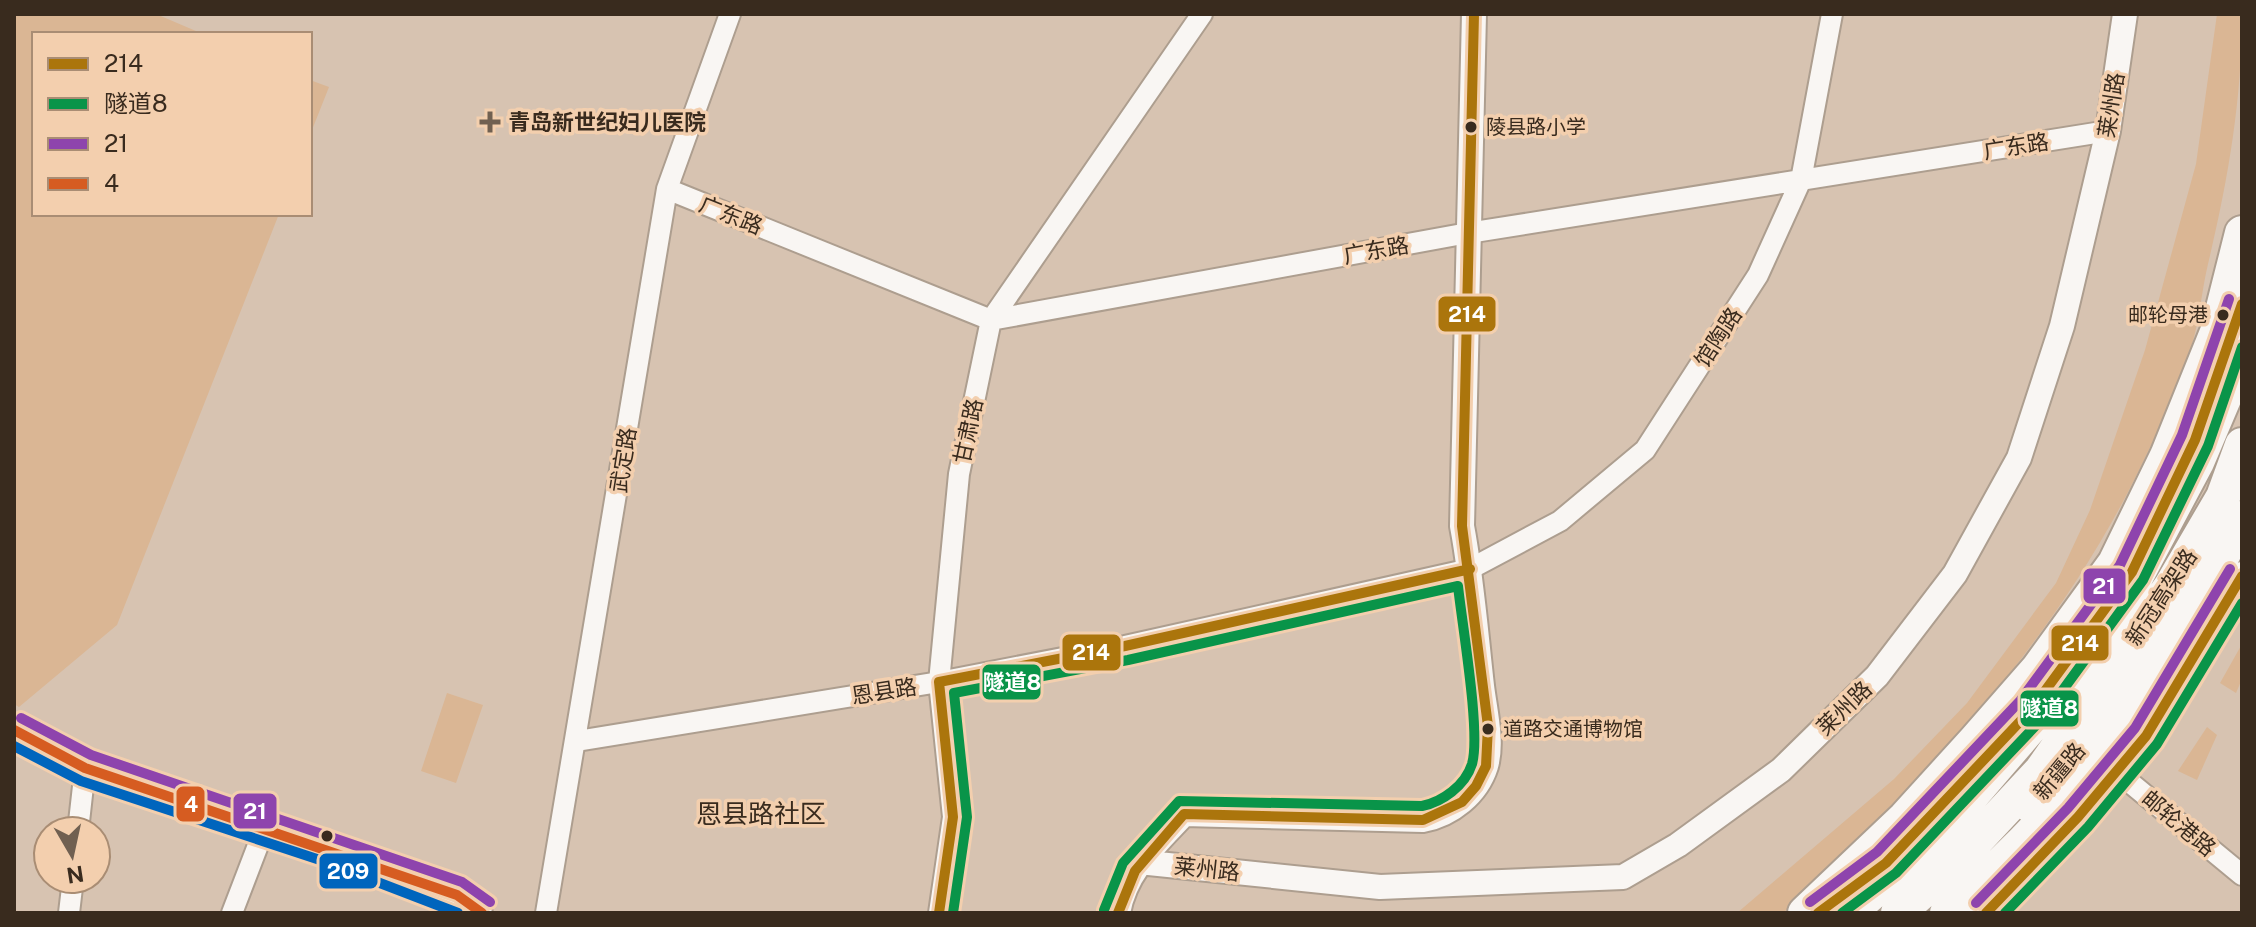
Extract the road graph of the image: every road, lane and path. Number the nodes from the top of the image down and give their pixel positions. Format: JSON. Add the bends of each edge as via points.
{"nodes":[{"id":1,"x":730,"y":14,"type":"edge"},
{"id":2,"x":1202,"y":14,"type":"edge"},
{"id":3,"x":1474,"y":14,"type":"edge"},
{"id":4,"x":1832,"y":14,"type":"edge"},
{"id":5,"x":2125,"y":14,"type":"edge"},
{"id":6,"x":2108,"y":131,"type":"junction"},
{"id":7,"x":1801,"y":180,"type":"junction"},
{"id":8,"x":667,"y":189,"type":"junction"},
{"id":9,"x":1468,"y":233,"type":"junction"},
{"id":10,"x":2242,"y":233,"type":"edge"},
{"id":11,"x":2242,"y":304,"type":"edge"},
{"id":12,"x":991,"y":320,"type":"junction"},
{"id":13,"x":2242,"y":356,"type":"edge"},
{"id":14,"x":2242,"y":445,"type":"edge"},
{"id":15,"x":2242,"y":481,"type":"edge"},
{"id":16,"x":2242,"y":518,"type":"edge"},
{"id":17,"x":1470,"y":569,"type":"junction"},
{"id":18,"x":2242,"y":576,"type":"edge"},
{"id":19,"x":939,"y":682,"type":"junction"},
{"id":20,"x":14,"y":730,"type":"edge"},
{"id":21,"x":577,"y":741,"type":"junction"},
{"id":22,"x":85,"y":768,"type":"junction"},
{"id":23,"x":2116,"y":771,"type":"junction"},
{"id":24,"x":80,"y":815,"type":"edge"},
{"id":25,"x":265,"y":827,"type":"junction"},
{"id":26,"x":1139,"y":862,"type":"junction"},
{"id":27,"x":2242,"y":875,"type":"edge"},
{"id":28,"x":232,"y":913,"type":"edge"},
{"id":29,"x":482,"y":913,"type":"edge"},
{"id":30,"x":546,"y":913,"type":"edge"},
{"id":31,"x":939,"y":913,"type":"edge"},
{"id":32,"x":1118,"y":913,"type":"edge"},
{"id":33,"x":1805,"y":913,"type":"edge"},
{"id":34,"x":1818,"y":913,"type":"edge"},
{"id":35,"x":1849,"y":913,"type":"edge"},
{"id":36,"x":1898,"y":913,"type":"edge"},
{"id":37,"x":1919,"y":913,"type":"edge"},
{"id":38,"x":1947,"y":913,"type":"edge"},
{"id":39,"x":1986,"y":913,"type":"edge"}],
"edges":[{"from":1,"to":8,"type":"street","name":"武定路"},
{"from":2,"to":12,"type":"street","name":"甘肃路"},
{"from":3,"to":9,"type":"street"},
{"from":4,"to":7,"type":"street","name":"馆陶路"},
{"from":5,"to":6,"type":"street","name":"莱州路"},
{"from":6,"to":7,"type":"street","name":"广东路"},
{"from":6,"to":26,"type":"street","name":"莱州路","via":[[2062,326],[2019,458],[1955,574],[1877,676],[1781,770],[1678,845],[1623,877],[1380,887]]},
{"from":7,"to":9,"type":"street","name":"广东路"},
{"from":7,"to":17,"type":"street","name":"馆陶路","via":[[1758,275],[1645,450],[1560,521]]},
{"from":8,"to":12,"type":"street","name":"广东路"},
{"from":8,"to":21,"type":"street","name":"武定路"},
{"from":9,"to":12,"type":"street","name":"广东路"},
{"from":9,"to":17,"type":"street","via":[[1462,526]]},
{"from":10,"to":33,"type":"highway","via":[[2217,332],[2167,456],[2115,563],[2038,669],[1905,818]]},
{"from":11,"to":34,"type":"main road","via":[[2195,440],[2132,572],[2031,710],[1886,863]]},
{"from":12,"to":19,"type":"street","name":"甘肃路","via":[[959,474]]},
{"from":13,"to":35,"type":"highway","name":"新冠高架路","via":[[2197,462],[2127,594],[2059,694],[1937,836]]},
{"from":14,"to":36,"type":"highway","name":"新冠高架路","via":[[2223,497],[2171,586],[2041,771],[1958,860]]},
{"from":15,"to":37,"type":"main road","name":"新疆路","via":[[2171,615],[2124,689],[2058,777]]},
{"from":16,"to":38,"type":"highway","via":[[2131,715],[1998,869]]},
{"from":17,"to":19,"type":"street","name":"恩县路"},
{"from":17,"to":26,"type":"street","via":[[1488,754],[1477,785],[1455,808],[1423,820],[1184,814]]},
{"from":18,"to":23,"type":"main road","name":"新疆路","via":[[2146,736]]},
{"from":19,"to":21,"type":"street","name":"恩县路"},
{"from":19,"to":31,"type":"street","name":"甘肃路","via":[[953,817]]},
{"from":20,"to":22,"type":"street"},
{"from":21,"to":30,"type":"street","name":"武定路"},
{"from":22,"to":24,"type":"street"},
{"from":22,"to":25,"type":"street"},
{"from":23,"to":27,"type":"street","name":"邮轮港路"},
{"from":23,"to":39,"type":"main road","name":"新疆路"},
{"from":25,"to":28,"type":"street"},
{"from":25,"to":29,"type":"street","via":[[457,895]]},
{"from":26,"to":32,"type":"street"}]}
